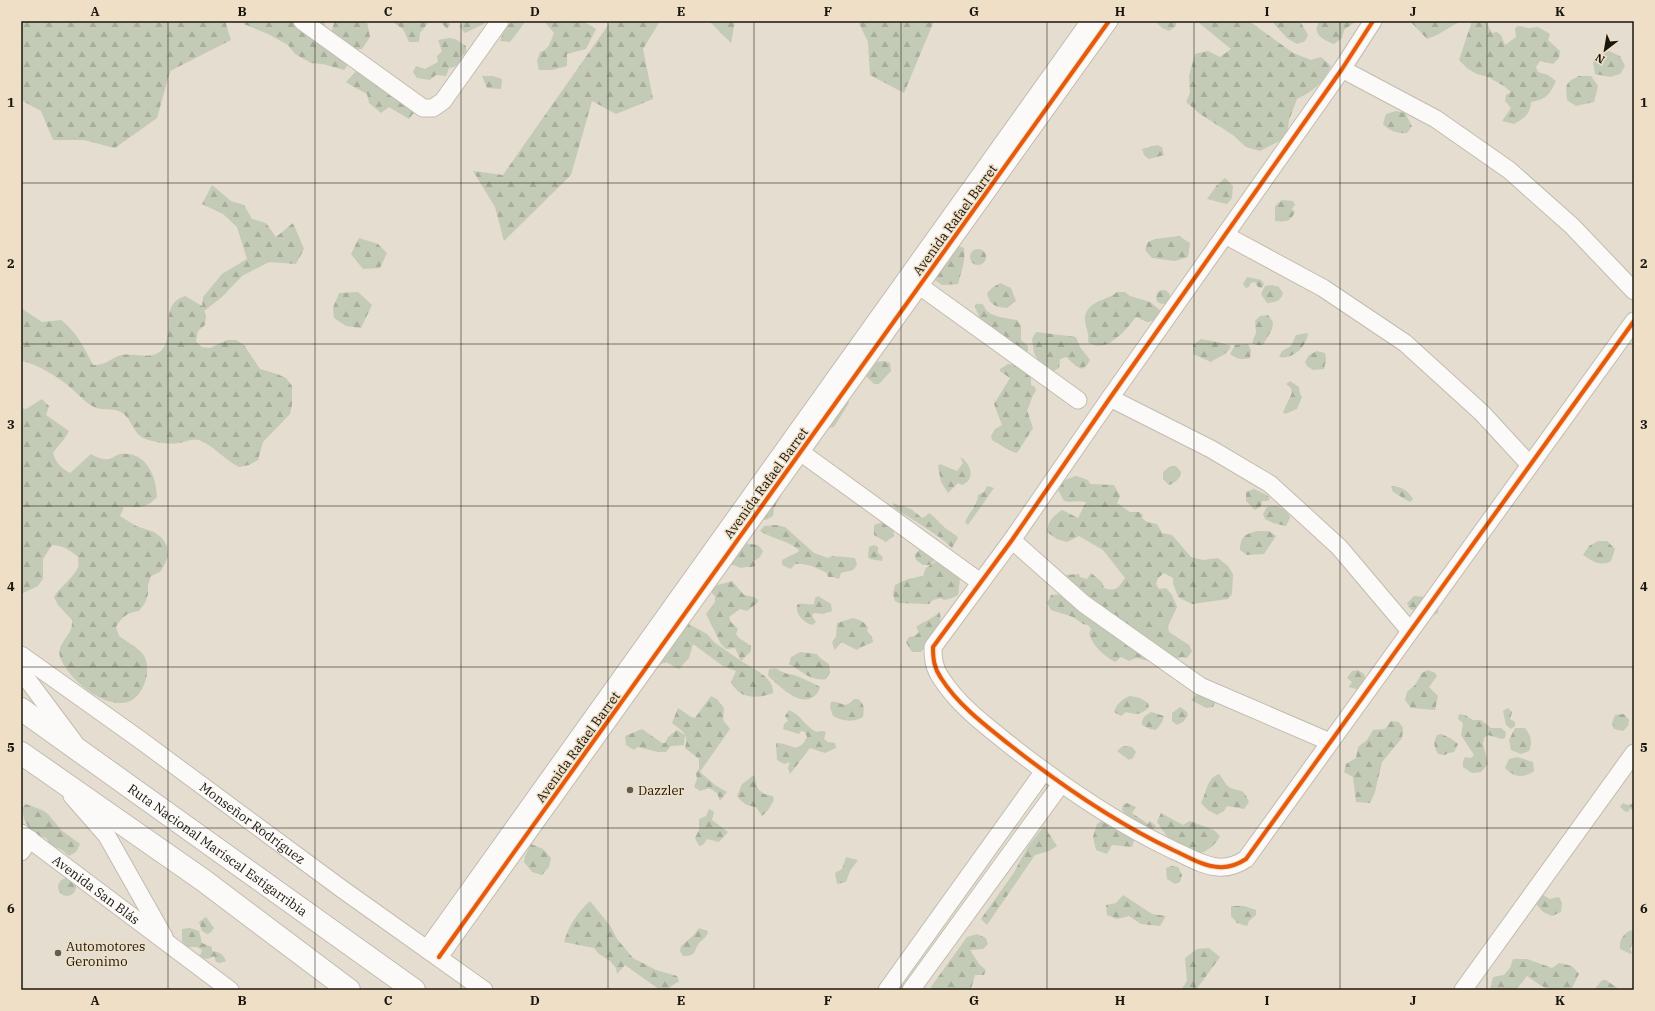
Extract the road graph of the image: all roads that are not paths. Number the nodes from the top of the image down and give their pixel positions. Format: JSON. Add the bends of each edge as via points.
{"nodes":[{"id":1,"x":302,"y":21,"type":"edge"},
{"id":2,"x":500,"y":21,"type":"edge"},
{"id":3,"x":1090,"y":21,"type":"edge"},
{"id":4,"x":1109,"y":21,"type":"edge"},
{"id":5,"x":1373,"y":21,"type":"edge"},
{"id":6,"x":1342,"y":69,"type":"junction"},
{"id":7,"x":1225,"y":235,"type":"junction"},
{"id":8,"x":913,"y":281,"type":"junction"},
{"id":9,"x":1634,"y":291,"type":"edge"},
{"id":10,"x":1634,"y":321,"type":"edge"},
{"id":11,"x":1110,"y":398,"type":"junction"},
{"id":12,"x":1078,"y":400,"type":"dead end"},
{"id":13,"x":795,"y":448,"type":"junction"},
{"id":14,"x":1530,"y":465,"type":"junction"},
{"id":15,"x":1012,"y":540,"type":"junction"},
{"id":16,"x":980,"y":582,"type":"junction"},
{"id":17,"x":1410,"y":631,"type":"junction"},
{"id":18,"x":21,"y":655,"type":"edge"},
{"id":19,"x":21,"y":671,"type":"edge"},
{"id":20,"x":21,"y":709,"type":"edge"},
{"id":21,"x":1330,"y":742,"type":"junction"},
{"id":22,"x":21,"y":753,"type":"edge"},
{"id":23,"x":85,"y":756,"type":"junction"},
{"id":24,"x":1633,"y":756,"type":"edge"},
{"id":25,"x":1044,"y":772,"type":"junction"},
{"id":26,"x":54,"y":777,"type":"junction"},
{"id":27,"x":1061,"y":784,"type":"junction"},
{"id":28,"x":1014,"y":814,"type":"junction"},
{"id":29,"x":1031,"y":826,"type":"junction"},
{"id":30,"x":24,"y":841,"type":"edge"},
{"id":31,"x":169,"y":945,"type":"junction"},
{"id":32,"x":433,"y":953,"type":"junction"},
{"id":33,"x":226,"y":989,"type":"edge"},
{"id":34,"x":349,"y":990,"type":"edge"},
{"id":35,"x":414,"y":990,"type":"edge"},
{"id":36,"x":484,"y":990,"type":"edge"},
{"id":37,"x":887,"y":990,"type":"edge"},
{"id":38,"x":911,"y":990,"type":"edge"},
{"id":39,"x":1463,"y":990,"type":"edge"}],
"edges":[{"from":1,"to":2,"type":"street","via":[[423,108],[433,108],[443,101]]},
{"from":3,"to":8,"type":"street","name":"Avenida Rafael Barret"},
{"from":4,"to":8,"type":"street","name":"Avenida Rafael Barret"},
{"from":5,"to":6,"type":"street"},
{"from":6,"to":7,"type":"street"},
{"from":6,"to":9,"type":"street","via":[[1436,119],[1509,170],[1572,226]]},
{"from":7,"to":11,"type":"street"},
{"from":7,"to":14,"type":"street","via":[[1323,288],[1405,343],[1482,414]]},
{"from":8,"to":12,"type":"street"},
{"from":8,"to":13,"type":"street","name":"Avenida Rafael Barret"},
{"from":10,"to":14,"type":"street"},
{"from":11,"to":15,"type":"street"},
{"from":11,"to":17,"type":"street","via":[[1211,449],[1270,484],[1339,547]]},
{"from":13,"to":16,"type":"street"},
{"from":13,"to":32,"type":"street","name":"Avenida Rafael Barret"},
{"from":14,"to":17,"type":"street"},
{"from":15,"to":16,"type":"street"},
{"from":15,"to":21,"type":"street","via":[[1084,604],[1200,686]]},
{"from":16,"to":25,"type":"street","via":[[933,647],[933,663],[941,679],[961,703]]},
{"from":17,"to":21,"type":"street"},
{"from":18,"to":32,"type":"street","name":"Monseñor Rodríguez"},
{"from":19,"to":23,"type":"street"},
{"from":20,"to":23,"type":"highway","name":"Ruta Nacional Mariscal Estigarribia"},
{"from":21,"to":27,"type":"street","via":[[1246,859],[1236,866],[1218,867],[1203,864],[1140,834]]},
{"from":22,"to":26,"type":"highway"},
{"from":23,"to":35,"type":"highway","name":"Ruta Nacional Mariscal Estigarribia"},
{"from":24,"to":39,"type":"street"},
{"from":25,"to":27,"type":"street"},
{"from":25,"to":28,"type":"street"},
{"from":26,"to":31,"type":"street","via":[[107,836]]},
{"from":26,"to":34,"type":"highway","via":[[203,880]]},
{"from":27,"to":29,"type":"street"},
{"from":28,"to":29,"type":"street"},
{"from":28,"to":37,"type":"street"},
{"from":29,"to":38,"type":"street"},
{"from":30,"to":31,"type":"street","name":"Avenida San Blás"},
{"from":31,"to":33,"type":"street","name":"Avenida San Blás"},
{"from":32,"to":36,"type":"street","name":"Monseñor Rodríguez"}]}
